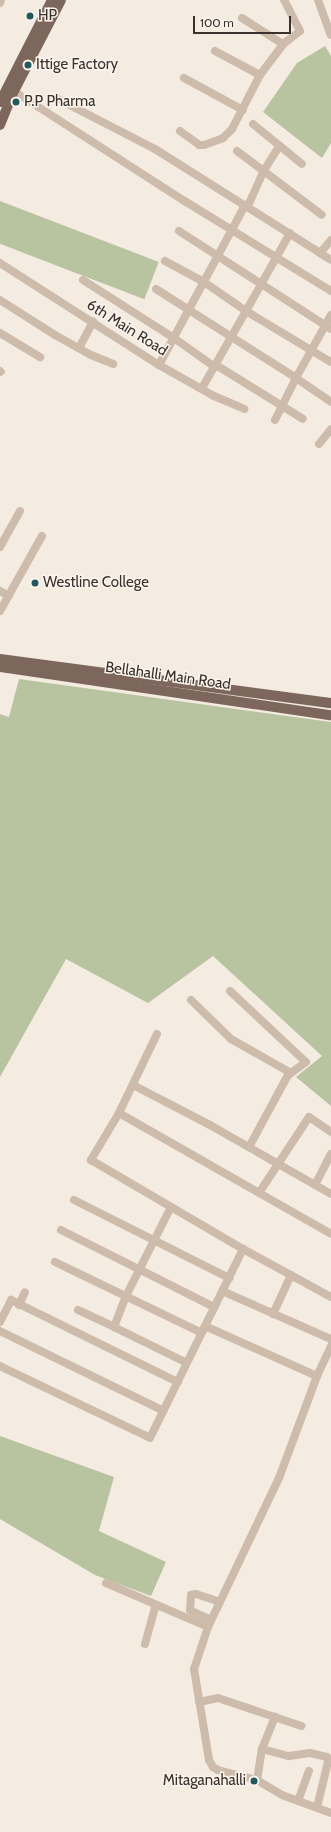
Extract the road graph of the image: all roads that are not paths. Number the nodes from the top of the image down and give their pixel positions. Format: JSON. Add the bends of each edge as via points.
{"nodes":[{"id":1,"x":52,"y":0,"type":"edge"},
{"id":2,"x":61,"y":0,"type":"edge"},
{"id":3,"x":284,"y":0,"type":"edge"},
{"id":4,"x":318,"y":0,"type":"edge"},
{"id":5,"x":242,"y":18,"type":"dead end"},
{"id":6,"x":331,"y":35,"type":"edge"},
{"id":7,"x":283,"y":44,"type":"junction"},
{"id":8,"x":215,"y":51,"type":"dead end"},
{"id":9,"x":260,"y":75,"type":"junction"},
{"id":10,"x":184,"y":78,"type":"dead end"},
{"id":11,"x":10,"y":89,"type":"junction"},
{"id":12,"x":58,"y":99,"type":"dead end"},
{"id":13,"x":0,"y":102,"type":"edge"},
{"id":14,"x":243,"y":110,"type":"junction"},
{"id":15,"x":253,"y":124,"type":"dead end"},
{"id":16,"x":0,"y":125,"type":"edge"},
{"id":17,"x":180,"y":131,"type":"dead end"},
{"id":18,"x":279,"y":146,"type":"junction"},
{"id":19,"x":237,"y":151,"type":"dead end"},
{"id":20,"x":302,"y":164,"type":"dead end"},
{"id":21,"x":263,"y":172,"type":"junction"},
{"id":22,"x":247,"y":205,"type":"junction"},
{"id":23,"x":322,"y":215,"type":"dead end"},
{"id":24,"x":233,"y":229,"type":"junction"},
{"id":25,"x":179,"y":230,"type":"dead end"},
{"id":26,"x":290,"y":233,"type":"junction"},
{"id":27,"x":331,"y":240,"type":"edge"},
{"id":28,"x":320,"y":252,"type":"junction"},
{"id":29,"x":218,"y":256,"type":"junction"},
{"id":30,"x":275,"y":257,"type":"junction"},
{"id":31,"x":331,"y":260,"type":"edge"},
{"id":32,"x":165,"y":261,"type":"dead end"},
{"id":33,"x":0,"y":263,"type":"edge"},
{"id":34,"x":83,"y":280,"type":"dead end"},
{"id":35,"x":204,"y":282,"type":"junction"},
{"id":36,"x":261,"y":283,"type":"junction"},
{"id":37,"x":156,"y":289,"type":"dead end"},
{"id":38,"x":331,"y":290,"type":"edge"},
{"id":39,"x":0,"y":300,"type":"edge"},
{"id":40,"x":189,"y":309,"type":"junction"},
{"id":41,"x":246,"y":310,"type":"junction"},
{"id":42,"x":331,"y":315,"type":"edge"},
{"id":43,"x":93,"y":322,"type":"junction"},
{"id":44,"x":328,"y":327,"type":"edge"},
{"id":45,"x":0,"y":333,"type":"edge"},
{"id":46,"x":174,"y":338,"type":"junction"},
{"id":47,"x":230,"y":338,"type":"junction"},
{"id":48,"x":79,"y":348,"type":"junction"},
{"id":49,"x":310,"y":351,"type":"junction"},
{"id":50,"x":40,"y":357,"type":"dead end"},
{"id":51,"x":331,"y":362,"type":"edge"},
{"id":52,"x":113,"y":364,"type":"dead end"},
{"id":53,"x":159,"y":365,"type":"junction"},
{"id":54,"x":215,"y":366,"type":"junction"},
{"id":55,"x":296,"y":378,"type":"junction"},
{"id":56,"x":202,"y":388,"type":"junction"},
{"id":57,"x":331,"y":402,"type":"edge"},
{"id":58,"x":281,"y":406,"type":"junction"},
{"id":59,"x":244,"y":409,"type":"dead end"},
{"id":60,"x":303,"y":419,"type":"dead end"},
{"id":61,"x":275,"y":420,"type":"dead end"},
{"id":62,"x":331,"y":429,"type":"edge"},
{"id":63,"x":319,"y":444,"type":"dead end"},
{"id":64,"x":20,"y":511,"type":"dead end"},
{"id":65,"x":42,"y":536,"type":"dead end"},
{"id":66,"x":0,"y":547,"type":"edge"},
{"id":67,"x":0,"y":591,"type":"edge"},
{"id":68,"x":9,"y":596,"type":"junction"},
{"id":69,"x":0,"y":611,"type":"edge"},
{"id":70,"x":0,"y":659,"type":"edge"},
{"id":71,"x":0,"y":666,"type":"edge"},
{"id":72,"x":331,"y":703,"type":"edge"},
{"id":73,"x":331,"y":715,"type":"edge"},
{"id":74,"x":230,"y":990,"type":"dead end"},
{"id":75,"x":191,"y":1000,"type":"dead end"},
{"id":76,"x":157,"y":1034,"type":"dead end"},
{"id":77,"x":291,"y":1073,"type":"junction"},
{"id":78,"x":133,"y":1085,"type":"junction"},
{"id":79,"x":119,"y":1113,"type":"junction"},
{"id":80,"x":331,"y":1132,"type":"edge"},
{"id":81,"x":249,"y":1147,"type":"junction"},
{"id":82,"x":331,"y":1154,"type":"edge"},
{"id":83,"x":280,"y":1164,"type":"junction"},
{"id":84,"x":315,"y":1184,"type":"junction"},
{"id":85,"x":259,"y":1194,"type":"junction"},
{"id":86,"x":331,"y":1194,"type":"edge"},
{"id":87,"x":74,"y":1200,"type":"dead end"},
{"id":88,"x":170,"y":1207,"type":"junction"},
{"id":89,"x":61,"y":1230,"type":"dead end"},
{"id":90,"x":331,"y":1234,"type":"edge"},
{"id":91,"x":154,"y":1241,"type":"junction"},
{"id":92,"x":243,"y":1249,"type":"junction"},
{"id":93,"x":55,"y":1262,"type":"dead end"},
{"id":94,"x":139,"y":1270,"type":"junction"},
{"id":95,"x":290,"y":1275,"type":"junction"},
{"id":96,"x":229,"y":1278,"type":"junction"},
{"id":97,"x":222,"y":1291,"type":"junction"},
{"id":98,"x":25,"y":1292,"type":"dead end"},
{"id":99,"x":126,"y":1296,"type":"junction"},
{"id":100,"x":331,"y":1297,"type":"edge"},
{"id":101,"x":19,"y":1305,"type":"junction"},
{"id":102,"x":214,"y":1307,"type":"junction"},
{"id":103,"x":78,"y":1310,"type":"dead end"},
{"id":104,"x":274,"y":1314,"type":"junction"},
{"id":105,"x":0,"y":1322,"type":"edge"},
{"id":106,"x":114,"y":1327,"type":"junction"},
{"id":107,"x":203,"y":1330,"type":"junction"},
{"id":108,"x":0,"y":1331,"type":"edge"},
{"id":109,"x":331,"y":1339,"type":"edge"},
{"id":110,"x":331,"y":1346,"type":"edge"},
{"id":111,"x":183,"y":1361,"type":"dead end"},
{"id":112,"x":0,"y":1366,"type":"edge"},
{"id":113,"x":317,"y":1376,"type":"junction"},
{"id":114,"x":178,"y":1382,"type":"junction"},
{"id":115,"x":164,"y":1410,"type":"junction"},
{"id":116,"x":106,"y":1583,"type":"dead end"},
{"id":117,"x":220,"y":1602,"type":"junction"},
{"id":118,"x":156,"y":1604,"type":"junction"},
{"id":119,"x":209,"y":1623,"type":"junction"},
{"id":120,"x":145,"y":1644,"type":"dead end"},
{"id":121,"x":199,"y":1702,"type":"junction"},
{"id":122,"x":274,"y":1716,"type":"junction"},
{"id":123,"x":301,"y":1726,"type":"dead end"},
{"id":124,"x":262,"y":1749,"type":"junction"},
{"id":125,"x":309,"y":1771,"type":"dead end"},
{"id":126,"x":258,"y":1780,"type":"junction"},
{"id":127,"x":298,"y":1801,"type":"junction"},
{"id":128,"x":317,"y":1807,"type":"junction"},
{"id":129,"x":331,"y":1813,"type":"edge"}],
"edges":[{"from":1,"to":11,"type":"main road"},
{"from":2,"to":11,"type":"main road"},
{"from":3,"to":7,"type":"street","via":[[300,31]]},
{"from":4,"to":6,"type":"street"},
{"from":5,"to":7,"type":"street"},
{"from":7,"to":9,"type":"street"},
{"from":8,"to":9,"type":"street"},
{"from":9,"to":14,"type":"street"},
{"from":10,"to":14,"type":"street"},
{"from":11,"to":13,"type":"main road"},
{"from":11,"to":16,"type":"main road"},
{"from":11,"to":24,"type":"street","via":[[183,200]]},
{"from":12,"to":22,"type":"street","via":[[124,132]]},
{"from":14,"to":17,"type":"street","via":[[232,129],[223,138],[204,145],[199,145]]},
{"from":15,"to":18,"type":"street"},
{"from":18,"to":20,"type":"street"},
{"from":18,"to":21,"type":"street"},
{"from":19,"to":21,"type":"street"},
{"from":21,"to":22,"type":"street"},
{"from":21,"to":23,"type":"street"},
{"from":22,"to":24,"type":"street"},
{"from":22,"to":26,"type":"street"},
{"from":24,"to":29,"type":"street"},
{"from":24,"to":30,"type":"street"},
{"from":25,"to":29,"type":"street"},
{"from":26,"to":28,"type":"street"},
{"from":26,"to":30,"type":"street"},
{"from":27,"to":28,"type":"street"},
{"from":28,"to":31,"type":"street"},
{"from":29,"to":35,"type":"street"},
{"from":29,"to":36,"type":"street"},
{"from":30,"to":36,"type":"street"},
{"from":30,"to":38,"type":"street"},
{"from":32,"to":35,"type":"street"},
{"from":33,"to":43,"type":"street","name":"6th Main Road"},
{"from":34,"to":46,"type":"street"},
{"from":35,"to":40,"type":"street"},
{"from":35,"to":41,"type":"street"},
{"from":36,"to":41,"type":"street"},
{"from":36,"to":44,"type":"street"},
{"from":37,"to":40,"type":"street"},
{"from":39,"to":48,"type":"street"},
{"from":40,"to":46,"type":"street"},
{"from":40,"to":47,"type":"street"},
{"from":41,"to":47,"type":"street"},
{"from":41,"to":49,"type":"street"},
{"from":42,"to":44,"type":"street"},
{"from":43,"to":48,"type":"street"},
{"from":43,"to":53,"type":"street","name":"6th Main Road"},
{"from":44,"to":49,"type":"street"},
{"from":45,"to":50,"type":"street"},
{"from":46,"to":53,"type":"street"},
{"from":46,"to":54,"type":"street"},
{"from":47,"to":54,"type":"street"},
{"from":47,"to":55,"type":"street"},
{"from":48,"to":52,"type":"street"},
{"from":49,"to":51,"type":"street"},
{"from":49,"to":55,"type":"street"},
{"from":53,"to":56,"type":"street","name":"6th Main Road"},
{"from":54,"to":56,"type":"street"},
{"from":54,"to":58,"type":"street"},
{"from":55,"to":57,"type":"street"},
{"from":55,"to":58,"type":"street"},
{"from":56,"to":59,"type":"street","name":"6th Main Road"},
{"from":58,"to":60,"type":"street"},
{"from":58,"to":61,"type":"street"},
{"from":62,"to":63,"type":"street"},
{"from":64,"to":66,"type":"street"},
{"from":65,"to":68,"type":"street"},
{"from":67,"to":68,"type":"street"},
{"from":68,"to":69,"type":"street"},
{"from":70,"to":72,"type":"main road","name":"Bellahalli Main Road"},
{"from":71,"to":73,"type":"main road","name":"Bellahalli Main Road"},
{"from":74,"to":77,"type":"street","via":[[306,1062]]},
{"from":75,"to":77,"type":"street","via":[[232,1039]]},
{"from":76,"to":78,"type":"street"},
{"from":77,"to":81,"type":"street"},
{"from":78,"to":79,"type":"street"},
{"from":78,"to":81,"type":"street"},
{"from":79,"to":85,"type":"street"},
{"from":79,"to":88,"type":"street","via":[[91,1160]]},
{"from":80,"to":83,"type":"street","via":[[309,1117]]},
{"from":81,"to":83,"type":"street"},
{"from":82,"to":84,"type":"street"},
{"from":83,"to":84,"type":"street"},
{"from":83,"to":85,"type":"street"},
{"from":84,"to":86,"type":"street"},
{"from":85,"to":90,"type":"street"},
{"from":87,"to":91,"type":"street"},
{"from":88,"to":91,"type":"street"},
{"from":88,"to":92,"type":"street"},
{"from":89,"to":94,"type":"street"},
{"from":91,"to":94,"type":"street"},
{"from":91,"to":96,"type":"street"},
{"from":92,"to":95,"type":"street"},
{"from":92,"to":96,"type":"street"},
{"from":93,"to":99,"type":"street"},
{"from":94,"to":99,"type":"street"},
{"from":94,"to":102,"type":"street"},
{"from":95,"to":100,"type":"street"},
{"from":95,"to":104,"type":"street"},
{"from":96,"to":97,"type":"street"},
{"from":97,"to":102,"type":"street"},
{"from":97,"to":104,"type":"street"},
{"from":98,"to":101,"type":"street"},
{"from":99,"to":106,"type":"street"},
{"from":99,"to":107,"type":"street"},
{"from":101,"to":105,"type":"street","via":[[11,1300]]},
{"from":101,"to":114,"type":"street"},
{"from":102,"to":107,"type":"street"},
{"from":103,"to":106,"type":"street"},
{"from":104,"to":109,"type":"street"},
{"from":106,"to":111,"type":"street"},
{"from":107,"to":113,"type":"street"},
{"from":107,"to":114,"type":"street"},
{"from":108,"to":115,"type":"street"},
{"from":110,"to":113,"type":"street"},
{"from":112,"to":115,"type":"street","via":[[150,1438]]},
{"from":113,"to":117,"type":"street","via":[[279,1478]]},
{"from":114,"to":115,"type":"street"},
{"from":116,"to":118,"type":"street"},
{"from":117,"to":119,"type":"street"},
{"from":117,"to":119,"type":"street","via":[[196,1594],[191,1595],[190,1610]]},
{"from":118,"to":119,"type":"street"},
{"from":118,"to":120,"type":"street"},
{"from":119,"to":121,"type":"street","via":[[194,1669]]},
{"from":121,"to":122,"type":"street","via":[[218,1698]]},
{"from":121,"to":126,"type":"street","via":[[209,1760],[213,1767]]},
{"from":122,"to":123,"type":"street"},
{"from":122,"to":124,"type":"street"},
{"from":124,"to":126,"type":"street"},
{"from":124,"to":128,"type":"street","via":[[288,1756],[310,1753],[327,1757]]},
{"from":125,"to":127,"type":"street"},
{"from":126,"to":127,"type":"street","via":[[282,1795]]},
{"from":127,"to":128,"type":"street"},
{"from":128,"to":129,"type":"street"}]}
